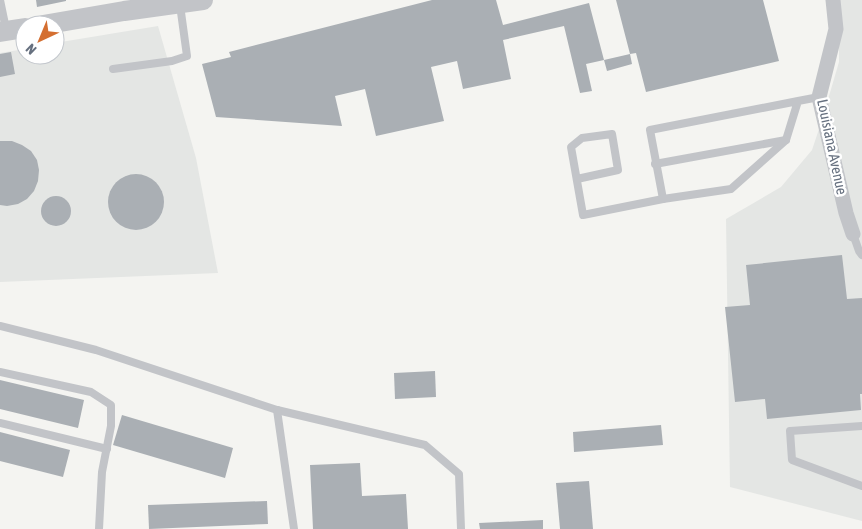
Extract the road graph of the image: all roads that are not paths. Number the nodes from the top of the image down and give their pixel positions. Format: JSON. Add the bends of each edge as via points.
{"nodes":[{"id":1,"x":0,"y":0,"type":"edge"},
{"id":2,"x":203,"y":0,"type":"edge"},
{"id":3,"x":833,"y":0,"type":"edge"},
{"id":4,"x":180,"y":3,"type":"junction"},
{"id":5,"x":123,"y":5,"type":"edge"},
{"id":6,"x":65,"y":20,"type":"edge"},
{"id":7,"x":11,"y":31,"type":"edge"},
{"id":8,"x":113,"y":69,"type":"dead end"},
{"id":9,"x":819,"y":97,"type":"junction"},
{"id":10,"x":798,"y":100,"type":"junction"},
{"id":11,"x":786,"y":140,"type":"junction"},
{"id":12,"x":655,"y":164,"type":"junction"},
{"id":13,"x":577,"y":179,"type":"junction"},
{"id":14,"x":663,"y":199,"type":"junction"},
{"id":15,"x":853,"y":234,"type":"joint"},
{"id":16,"x":862,"y":255,"type":"edge"},
{"id":17,"x":0,"y":326,"type":"edge"},
{"id":18,"x":0,"y":372,"type":"edge"},
{"id":19,"x":277,"y":410,"type":"junction"},
{"id":20,"x":0,"y":423,"type":"edge"},
{"id":21,"x":862,"y":426,"type":"edge"},
{"id":22,"x":107,"y":450,"type":"junction"},
{"id":23,"x":862,"y":486,"type":"edge"},
{"id":24,"x":99,"y":529,"type":"edge"},
{"id":25,"x":294,"y":529,"type":"edge"},
{"id":26,"x":461,"y":529,"type":"edge"}],
"edges":[{"from":1,"to":7,"type":"lane"},
{"from":2,"to":4,"type":"street"},
{"from":3,"to":9,"type":"street","name":"Louisiana Avenue","via":[[836,29]]},
{"from":4,"to":5,"type":"street"},
{"from":4,"to":8,"type":"lane","via":[[187,56]]},
{"from":5,"to":6,"type":"street"},
{"from":9,"to":10,"type":"lane"},
{"from":9,"to":15,"type":"street","name":"Louisiana Avenue"},
{"from":10,"to":11,"type":"lane"},
{"from":10,"to":12,"type":"lane","via":[[650,130]]},
{"from":11,"to":12,"type":"lane"},
{"from":11,"to":14,"type":"lane","via":[[731,189]]},
{"from":12,"to":14,"type":"lane"},
{"from":13,"to":13,"type":"lane","via":[[571,147],[582,138],[612,134],[618,170]]},
{"from":13,"to":14,"type":"lane","via":[[583,215]]},
{"from":15,"to":16,"type":"lane"},
{"from":17,"to":19,"type":"lane","via":[[96,350]]},
{"from":18,"to":22,"type":"lane","via":[[91,392],[111,405]]},
{"from":19,"to":25,"type":"lane"},
{"from":19,"to":26,"type":"lane","via":[[425,444],[459,474]]},
{"from":20,"to":22,"type":"lane"},
{"from":21,"to":23,"type":"lane","via":[[790,431],[792,460]]},
{"from":22,"to":24,"type":"lane","via":[[102,472]]}]}
